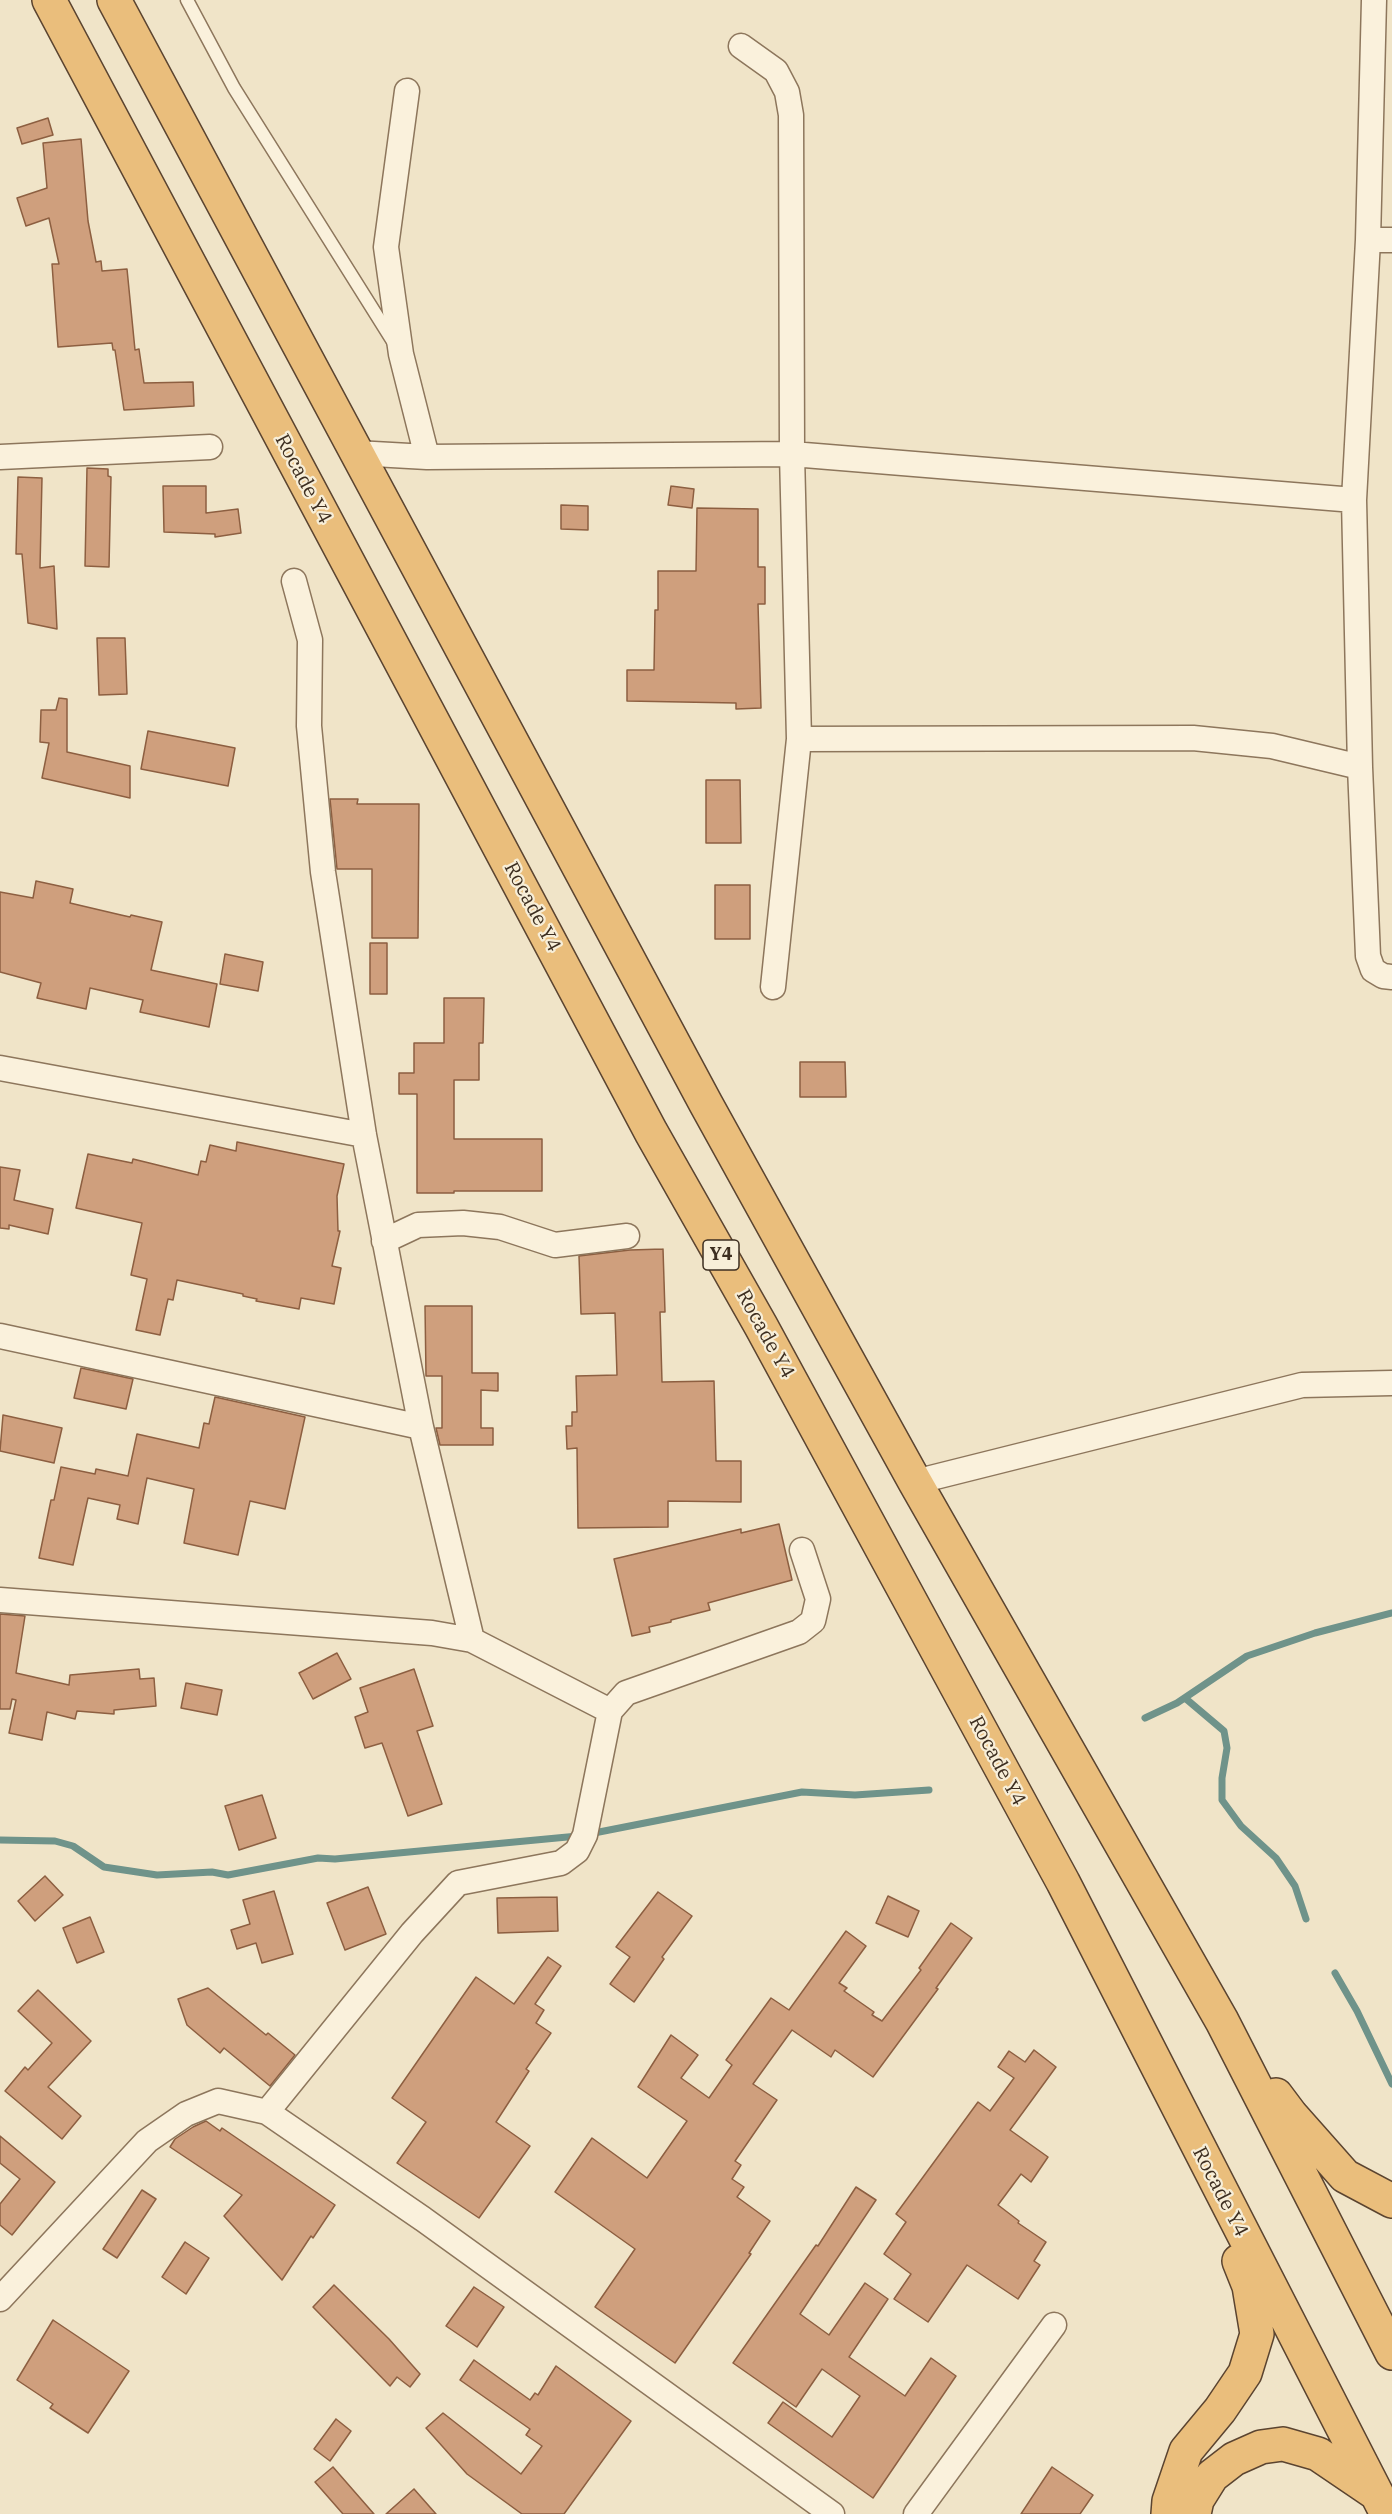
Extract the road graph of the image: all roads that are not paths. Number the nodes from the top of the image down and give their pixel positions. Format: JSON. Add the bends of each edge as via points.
{"nodes":[{"id":1,"x":49,"y":0,"type":"edge"},
{"id":2,"x":114,"y":0,"type":"edge"},
{"id":3,"x":187,"y":0,"type":"edge"},
{"id":4,"x":1374,"y":0,"type":"edge"},
{"id":5,"x":741,"y":46,"type":"dead end"},
{"id":6,"x":407,"y":91,"type":"dead end"},
{"id":7,"x":1380,"y":240,"type":"edge"},
{"id":8,"x":401,"y":354,"type":"junction"},
{"id":9,"x":210,"y":447,"type":"dead end"},
{"id":10,"x":356,"y":453,"type":"junction"},
{"id":11,"x":792,"y":454,"type":"junction"},
{"id":12,"x":0,"y":457,"type":"edge"},
{"id":13,"x":427,"y":457,"type":"junction"},
{"id":14,"x":1354,"y":500,"type":"junction"},
{"id":15,"x":294,"y":581,"type":"dead end"},
{"id":16,"x":799,"y":739,"type":"junction"},
{"id":17,"x":1360,"y":767,"type":"junction"},
{"id":18,"x":1392,"y":977,"type":"edge"},
{"id":19,"x":773,"y":987,"type":"dead end"},
{"id":20,"x":0,"y":1068,"type":"edge"},
{"id":21,"x":364,"y":1135,"type":"junction"},
{"id":22,"x":627,"y":1236,"type":"dead end"},
{"id":23,"x":384,"y":1241,"type":"junction"},
{"id":24,"x":0,"y":1336,"type":"edge"},
{"id":25,"x":1392,"y":1383,"type":"edge"},
{"id":26,"x":421,"y":1427,"type":"junction"},
{"id":27,"x":915,"y":1482,"type":"junction"},
{"id":28,"x":802,"y":1550,"type":"dead end"},
{"id":29,"x":0,"y":1600,"type":"edge"},
{"id":30,"x":472,"y":1640,"type":"junction"},
{"id":31,"x":610,"y":1711,"type":"junction"},
{"id":32,"x":1222,"y":2020,"type":"junction"},
{"id":33,"x":1168,"y":2091,"type":"junction"},
{"id":34,"x":267,"y":2112,"type":"junction"},
{"id":35,"x":1392,"y":2201,"type":"edge"},
{"id":36,"x":0,"y":2299,"type":"edge"},
{"id":37,"x":1054,"y":2325,"type":"dead end"},
{"id":38,"x":1392,"y":2353,"type":"edge"},
{"id":39,"x":1381,"y":2503,"type":"edge"},
{"id":40,"x":832,"y":2514,"type":"edge"},
{"id":41,"x":916,"y":2514,"type":"edge"},
{"id":42,"x":1168,"y":2514,"type":"edge"},
{"id":43,"x":1194,"y":2514,"type":"edge"}],
"edges":[{"from":1,"to":33,"type":"highway","name":"Rocade Y4","number":"Y4","via":[[645,1121],[1063,1882]]},
{"from":2,"to":10,"type":"highway"},
{"from":3,"to":8,"type":"lane","via":[[234,88]]},
{"from":4,"to":7,"type":"street"},
{"from":5,"to":11,"type":"street","via":[[776,71],[787,92],[791,115]]},
{"from":6,"to":8,"type":"street","via":[[386,247]]},
{"from":7,"to":14,"type":"street"},
{"from":8,"to":13,"type":"street"},
{"from":9,"to":12,"type":"street"},
{"from":10,"to":13,"type":"street"},
{"from":10,"to":27,"type":"highway","via":[[706,1104]]},
{"from":11,"to":13,"type":"street"},
{"from":11,"to":14,"type":"street"},
{"from":11,"to":16,"type":"street"},
{"from":14,"to":17,"type":"street"},
{"from":15,"to":21,"type":"street","via":[[310,640],[309,726],[323,872]]},
{"from":16,"to":17,"type":"street","via":[[1193,738],[1272,746]]},
{"from":16,"to":19,"type":"street"},
{"from":17,"to":18,"type":"street","via":[[1368,956],[1373,970]]},
{"from":20,"to":21,"type":"street"},
{"from":21,"to":23,"type":"street"},
{"from":22,"to":23,"type":"street","via":[[555,1245],[500,1227],[463,1223],[418,1225]]},
{"from":23,"to":26,"type":"street"},
{"from":24,"to":26,"type":"street"},
{"from":25,"to":27,"type":"street","via":[[1302,1385]]},
{"from":26,"to":30,"type":"street"},
{"from":27,"to":32,"type":"highway"},
{"from":28,"to":31,"type":"street","via":[[818,1599],[813,1621],[799,1632],[626,1693]]},
{"from":29,"to":30,"type":"street","via":[[432,1633]]},
{"from":30,"to":31,"type":"street"},
{"from":31,"to":34,"type":"street","via":[[585,1835],[577,1851],[561,1863],[458,1883],[411,1933]]},
{"from":32,"to":35,"type":"highway","via":[[1291,2115],[1345,2176]]},
{"from":32,"to":38,"type":"highway"},
{"from":33,"to":39,"type":"highway","name":"Rocade Y4","number":"Y4"},
{"from":33,"to":42,"type":"highway","via":[[1249,2286],[1257,2334],[1245,2373],[1186,2451]]},
{"from":34,"to":36,"type":"street","via":[[218,2101],[186,2114],[147,2141]]},
{"from":34,"to":40,"type":"street","via":[[423,2218]]},
{"from":37,"to":41,"type":"street"},
{"from":39,"to":43,"type":"highway","via":[[1318,2454],[1283,2444],[1234,2459],[1212,2476],[1197,2500]]}]}
